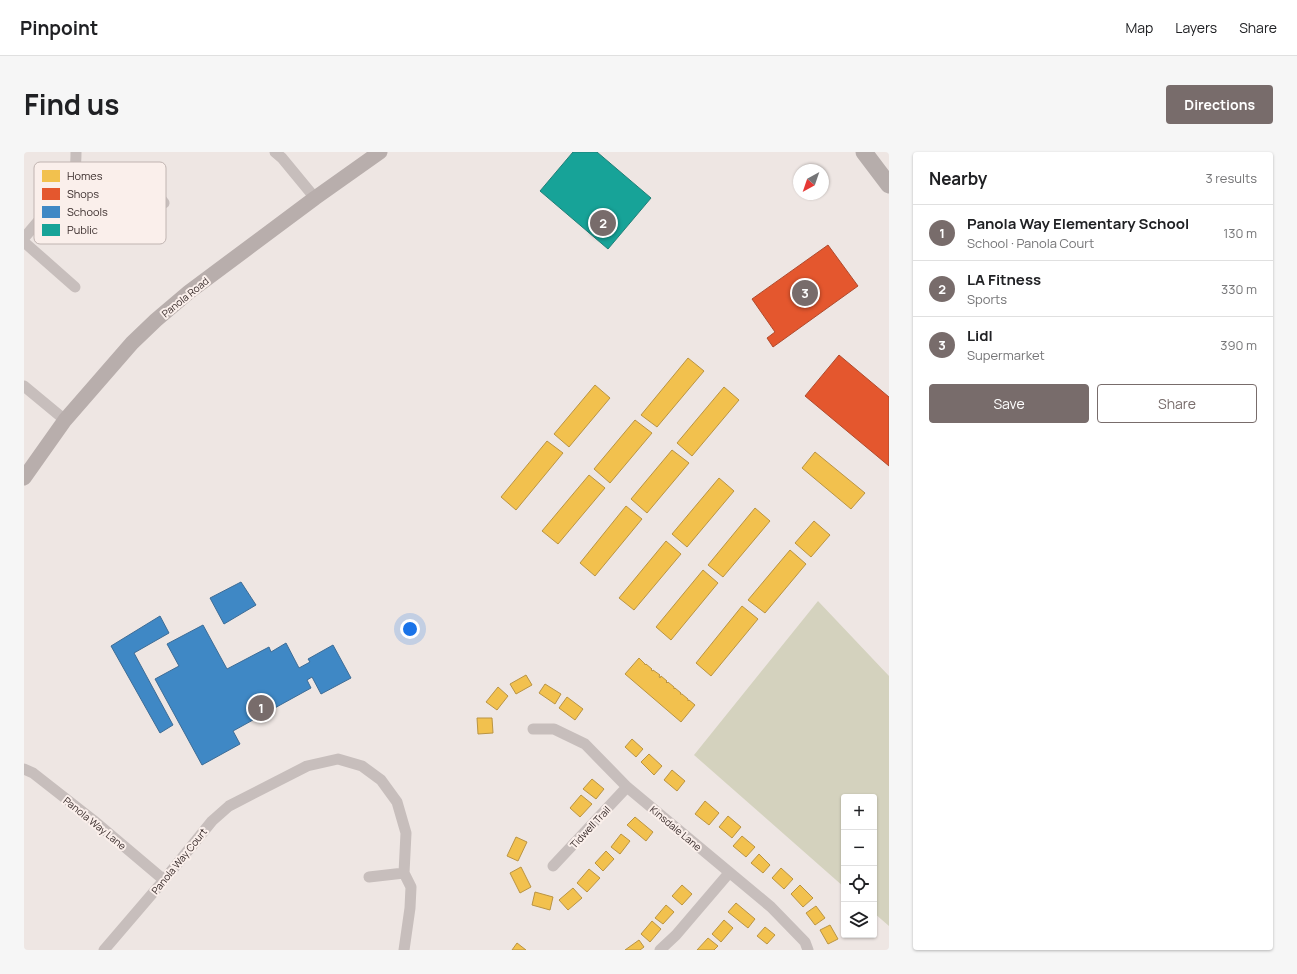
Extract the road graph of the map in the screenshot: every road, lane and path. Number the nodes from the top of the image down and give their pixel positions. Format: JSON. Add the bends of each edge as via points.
{"nodes":[{"id":1,"x":76,"y":152,"type":"edge"},
{"id":2,"x":275,"y":152,"type":"edge"},
{"id":3,"x":380,"y":152,"type":"edge"},
{"id":4,"x":864,"y":152,"type":"edge"},
{"id":5,"x":75,"y":162,"type":"edge"},
{"id":6,"x":889,"y":185,"type":"edge"},
{"id":7,"x":315,"y":198,"type":"junction"},
{"id":8,"x":34,"y":226,"type":"edge"},
{"id":9,"x":24,"y":238,"type":"edge"},
{"id":10,"x":24,"y":242,"type":"edge"},
{"id":11,"x":75,"y":287,"type":"dead end"},
{"id":12,"x":24,"y":386,"type":"edge"},
{"id":13,"x":65,"y":420,"type":"junction"},
{"id":14,"x":24,"y":478,"type":"edge"},
{"id":15,"x":533,"y":729,"type":"dead end"},
{"id":16,"x":24,"y":769,"type":"edge"},
{"id":17,"x":627,"y":787,"type":"junction"},
{"id":18,"x":553,"y":866,"type":"dead end"},
{"id":19,"x":404,"y":873,"type":"junction"},
{"id":20,"x":729,"y":873,"type":"junction"},
{"id":21,"x":369,"y":877,"type":"dead end"},
{"id":22,"x":164,"y":880,"type":"junction"},
{"id":23,"x":104,"y":950,"type":"edge"},
{"id":24,"x":404,"y":950,"type":"edge"},
{"id":25,"x":660,"y":950,"type":"edge"},
{"id":26,"x":808,"y":950,"type":"edge"}],
"edges":[{"from":1,"to":5,"type":"street"},
{"from":2,"to":7,"type":"street"},
{"from":3,"to":7,"type":"main road","name":"Panola Road"},
{"from":4,"to":6,"type":"main road"},
{"from":7,"to":13,"type":"main road","name":"Panola Road","via":[[189,292],[156,320],[132,343]]},
{"from":8,"to":9,"type":"street"},
{"from":10,"to":11,"type":"street"},
{"from":12,"to":13,"type":"street"},
{"from":13,"to":14,"type":"main road","name":"Panola Road"},
{"from":15,"to":17,"type":"street","name":"Kinsdale Lane","via":[[554,729],[585,744]]},
{"from":16,"to":22,"type":"street","name":"Panola Way Lane","via":[[33,773],[93,820]]},
{"from":17,"to":18,"type":"street","name":"Tidwell Trail"},
{"from":17,"to":20,"type":"street","name":"Kinsdale Lane"},
{"from":19,"to":21,"type":"street"},
{"from":19,"to":22,"type":"street","name":"Panola Way Court","via":[[406,833],[396,802],[381,780],[362,766],[338,759],[307,766],[229,806],[212,821]]},
{"from":19,"to":24,"type":"street","via":[[411,887]]},
{"from":20,"to":25,"type":"street"},
{"from":20,"to":26,"type":"street","name":"Kinsdale Lane","via":[[771,908],[805,942]]},
{"from":22,"to":23,"type":"street","name":"Panola Way Court"}]}
